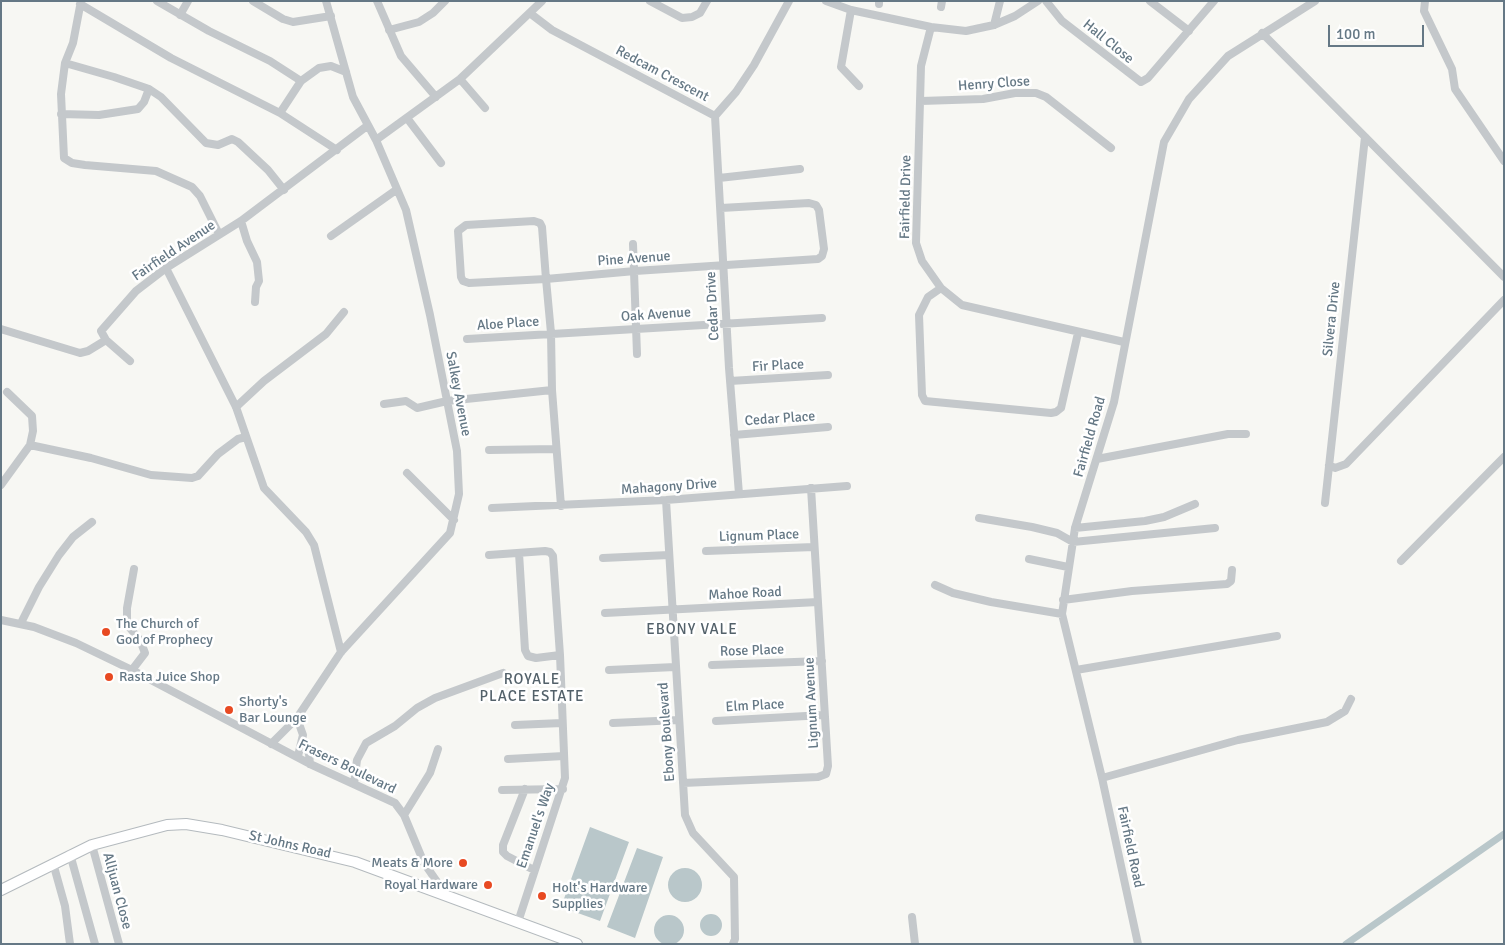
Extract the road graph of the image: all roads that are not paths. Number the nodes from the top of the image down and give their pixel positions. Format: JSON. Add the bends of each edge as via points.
{"nodes":[{"id":1,"x":157,"y":1,"type":"edge"},
{"id":2,"x":188,"y":1,"type":"edge"},
{"id":3,"x":254,"y":1,"type":"edge"},
{"id":4,"x":326,"y":1,"type":"edge"},
{"id":5,"x":377,"y":1,"type":"edge"},
{"id":6,"x":445,"y":1,"type":"edge"},
{"id":7,"x":650,"y":1,"type":"edge"},
{"id":8,"x":707,"y":1,"type":"edge"},
{"id":9,"x":789,"y":1,"type":"edge"},
{"id":10,"x":1000,"y":1,"type":"edge"},
{"id":11,"x":1038,"y":1,"type":"edge"},
{"id":12,"x":1046,"y":1,"type":"edge"},
{"id":13,"x":1150,"y":1,"type":"edge"},
{"id":14,"x":1214,"y":1,"type":"edge"},
{"id":15,"x":1315,"y":1,"type":"edge"},
{"id":16,"x":1425,"y":1,"type":"edge"},
{"id":17,"x":540,"y":2,"type":"edge"},
{"id":18,"x":831,"y":2,"type":"edge"},
{"id":19,"x":81,"y":3,"type":"edge"},
{"id":20,"x":851,"y":10,"type":"junction"},
{"id":21,"x":531,"y":14,"type":"junction"},
{"id":22,"x":180,"y":15,"type":"junction"},
{"id":23,"x":332,"y":16,"type":"junction"},
{"id":24,"x":994,"y":25,"type":"junction"},
{"id":25,"x":931,"y":26,"type":"junction"},
{"id":26,"x":389,"y":30,"type":"junction"},
{"id":27,"x":1188,"y":31,"type":"junction"},
{"id":28,"x":1262,"y":33,"type":"junction"},
{"id":29,"x":65,"y":63,"type":"junction"},
{"id":30,"x":346,"y":72,"type":"junction"},
{"id":31,"x":460,"y":79,"type":"junction"},
{"id":32,"x":301,"y":81,"type":"junction"},
{"id":33,"x":859,"y":86,"type":"dead end"},
{"id":34,"x":149,"y":89,"type":"junction"},
{"id":35,"x":436,"y":97,"type":"junction"},
{"id":36,"x":921,"y":101,"type":"junction"},
{"id":37,"x":485,"y":108,"type":"dead end"},
{"id":38,"x":280,"y":113,"type":"junction"},
{"id":39,"x":61,"y":114,"type":"junction"},
{"id":40,"x":716,"y":116,"type":"junction"},
{"id":41,"x":407,"y":118,"type":"junction"},
{"id":42,"x":367,"y":126,"type":"junction"},
{"id":43,"x":1365,"y":137,"type":"junction"},
{"id":44,"x":376,"y":140,"type":"junction"},
{"id":45,"x":1111,"y":148,"type":"dead end"},
{"id":46,"x":338,"y":150,"type":"junction"},
{"id":47,"x":1504,"y":161,"type":"edge"},
{"id":48,"x":441,"y":164,"type":"dead end"},
{"id":49,"x":800,"y":169,"type":"dead end"},
{"id":50,"x":719,"y":178,"type":"junction"},
{"id":51,"x":284,"y":190,"type":"junction"},
{"id":52,"x":396,"y":190,"type":"junction"},
{"id":53,"x":721,"y":208,"type":"junction"},
{"id":54,"x":241,"y":221,"type":"junction"},
{"id":55,"x":219,"y":234,"type":"junction"},
{"id":56,"x":330,"y":236,"type":"dead end"},
{"id":57,"x":633,"y":244,"type":"dead end"},
{"id":58,"x":723,"y":266,"type":"junction"},
{"id":59,"x":166,"y":268,"type":"junction"},
{"id":60,"x":635,"y":271,"type":"junction"},
{"id":61,"x":1504,"y":278,"type":"edge"},
{"id":62,"x":546,"y":279,"type":"junction"},
{"id":63,"x":942,"y":288,"type":"junction"},
{"id":64,"x":1504,"y":300,"type":"edge"},
{"id":65,"x":255,"y":302,"type":"dead end"},
{"id":66,"x":344,"y":312,"type":"dead end"},
{"id":67,"x":822,"y":318,"type":"dead end"},
{"id":68,"x":726,"y":322,"type":"junction"},
{"id":69,"x":1,"y":329,"type":"edge"},
{"id":70,"x":636,"y":330,"type":"junction"},
{"id":71,"x":551,"y":333,"type":"junction"},
{"id":72,"x":1078,"y":333,"type":"junction"},
{"id":73,"x":467,"y":339,"type":"dead end"},
{"id":74,"x":106,"y":340,"type":"junction"},
{"id":75,"x":1124,"y":342,"type":"junction"},
{"id":76,"x":637,"y":354,"type":"dead end"},
{"id":77,"x":130,"y":361,"type":"dead end"},
{"id":78,"x":828,"y":376,"type":"dead end"},
{"id":79,"x":730,"y":381,"type":"junction"},
{"id":80,"x":552,"y":390,"type":"junction"},
{"id":81,"x":7,"y":392,"type":"dead end"},
{"id":82,"x":447,"y":401,"type":"junction"},
{"id":83,"x":384,"y":404,"type":"dead end"},
{"id":84,"x":236,"y":407,"type":"junction"},
{"id":85,"x":828,"y":428,"type":"dead end"},
{"id":86,"x":1246,"y":434,"type":"dead end"},
{"id":87,"x":734,"y":435,"type":"junction"},
{"id":88,"x":246,"y":437,"type":"junction"},
{"id":89,"x":30,"y":445,"type":"junction"},
{"id":90,"x":556,"y":449,"type":"junction"},
{"id":91,"x":489,"y":450,"type":"dead end"},
{"id":92,"x":1504,"y":457,"type":"edge"},
{"id":93,"x":1097,"y":458,"type":"junction"},
{"id":94,"x":1329,"y":465,"type":"junction"},
{"id":95,"x":407,"y":474,"type":"dead end"},
{"id":96,"x":1,"y":485,"type":"edge"},
{"id":97,"x":847,"y":486,"type":"dead end"},
{"id":98,"x":810,"y":488,"type":"junction"},
{"id":99,"x":739,"y":494,"type":"junction"},
{"id":100,"x":666,"y":500,"type":"junction"},
{"id":101,"x":1325,"y":503,"type":"dead end"},
{"id":102,"x":1195,"y":504,"type":"dead end"},
{"id":103,"x":561,"y":506,"type":"junction"},
{"id":104,"x":492,"y":508,"type":"dead end"},
{"id":105,"x":979,"y":518,"type":"dead end"},
{"id":106,"x":454,"y":520,"type":"junction"},
{"id":107,"x":92,"y":522,"type":"dead end"},
{"id":108,"x":1075,"y":528,"type":"junction"},
{"id":109,"x":1215,"y":528,"type":"dead end"},
{"id":110,"x":1074,"y":542,"type":"junction"},
{"id":111,"x":814,"y":547,"type":"junction"},
{"id":112,"x":706,"y":551,"type":"dead end"},
{"id":113,"x":519,"y":553,"type":"junction"},
{"id":114,"x":489,"y":555,"type":"dead end"},
{"id":115,"x":669,"y":555,"type":"junction"},
{"id":116,"x":603,"y":558,"type":"dead end"},
{"id":117,"x":1029,"y":559,"type":"dead end"},
{"id":118,"x":1401,"y":561,"type":"dead end"},
{"id":119,"x":1068,"y":566,"type":"junction"},
{"id":120,"x":134,"y":569,"type":"dead end"},
{"id":121,"x":1232,"y":570,"type":"dead end"},
{"id":122,"x":936,"y":585,"type":"dead end"},
{"id":123,"x":1063,"y":600,"type":"junction"},
{"id":124,"x":818,"y":602,"type":"junction"},
{"id":125,"x":672,"y":610,"type":"junction"},
{"id":126,"x":605,"y":613,"type":"dead end"},
{"id":127,"x":1062,"y":614,"type":"junction"},
{"id":128,"x":1,"y":620,"type":"edge"},
{"id":129,"x":21,"y":623,"type":"junction"},
{"id":130,"x":1276,"y":636,"type":"dead end"},
{"id":131,"x":341,"y":652,"type":"junction"},
{"id":132,"x":560,"y":655,"type":"junction"},
{"id":133,"x":822,"y":661,"type":"junction"},
{"id":134,"x":712,"y":665,"type":"dead end"},
{"id":135,"x":675,"y":667,"type":"junction"},
{"id":136,"x":132,"y":670,"type":"junction"},
{"id":137,"x":609,"y":670,"type":"dead end"},
{"id":138,"x":1076,"y":670,"type":"junction"},
{"id":139,"x":503,"y":673,"type":"dead end"},
{"id":140,"x":1351,"y":699,"type":"dead end"},
{"id":141,"x":824,"y":715,"type":"junction"},
{"id":142,"x":296,"y":718,"type":"junction"},
{"id":143,"x":678,"y":720,"type":"junction"},
{"id":144,"x":716,"y":721,"type":"dead end"},
{"id":145,"x":562,"y":723,"type":"junction"},
{"id":146,"x":613,"y":723,"type":"dead end"},
{"id":147,"x":515,"y":725,"type":"dead end"},
{"id":148,"x":303,"y":740,"type":"junction"},
{"id":149,"x":271,"y":744,"type":"junction"},
{"id":150,"x":438,"y":749,"type":"dead end"},
{"id":151,"x":298,"y":756,"type":"junction"},
{"id":152,"x":564,"y":756,"type":"junction"},
{"id":153,"x":508,"y":759,"type":"dead end"},
{"id":154,"x":310,"y":764,"type":"junction"},
{"id":155,"x":1102,"y":778,"type":"junction"},
{"id":156,"x":684,"y":783,"type":"junction"},
{"id":157,"x":354,"y":784,"type":"junction"},
{"id":158,"x":525,"y":789,"type":"junction"},
{"id":159,"x":563,"y":789,"type":"junction"},
{"id":160,"x":502,"y":790,"type":"dead end"},
{"id":161,"x":404,"y":815,"type":"junction"},
{"id":162,"x":92,"y":845,"type":"junction"},
{"id":163,"x":70,"y":854,"type":"junction"},
{"id":164,"x":53,"y":863,"type":"junction"},
{"id":165,"x":534,"y":870,"type":"junction"},
{"id":166,"x":1,"y":890,"type":"edge"},
{"id":167,"x":447,"y":896,"type":"junction"},
{"id":168,"x":912,"y":917,"type":"dead end"},
{"id":169,"x":518,"y":922,"type":"junction"},
{"id":170,"x":70,"y":944,"type":"edge"},
{"id":171,"x":95,"y":944,"type":"edge"},
{"id":172,"x":119,"y":944,"type":"edge"},
{"id":173,"x":577,"y":944,"type":"edge"},
{"id":174,"x":733,"y":944,"type":"edge"},
{"id":175,"x":915,"y":944,"type":"edge"},
{"id":176,"x":1138,"y":944,"type":"edge"}],
"edges":[{"from":1,"to":22,"type":"street"},
{"from":2,"to":22,"type":"street"},
{"from":3,"to":23,"type":"street","via":[[282,19],[293,22]]},
{"from":4,"to":23,"type":"street","name":"Salkey Avenue"},
{"from":5,"to":26,"type":"street"},
{"from":6,"to":26,"type":"street","via":[[433,14],[419,22]]},
{"from":7,"to":8,"type":"street","via":[[682,18],[700,13]]},
{"from":9,"to":40,"type":"street","name":"Redcam Crescent","via":[[754,66]]},
{"from":10,"to":24,"type":"street"},
{"from":11,"to":24,"type":"street"},
{"from":12,"to":27,"type":"street","name":"Hall Close","via":[[1062,21],[1141,82]]},
{"from":13,"to":27,"type":"street"},
{"from":14,"to":27,"type":"street"},
{"from":15,"to":28,"type":"street","name":"Fairfield Road"},
{"from":16,"to":47,"type":"street","via":[[1424,12],[1452,69],[1458,94]]},
{"from":17,"to":21,"type":"street"},
{"from":18,"to":20,"type":"street"},
{"from":19,"to":29,"type":"street","via":[[73,43]]},
{"from":19,"to":38,"type":"street","via":[[171,58]]},
{"from":20,"to":25,"type":"street"},
{"from":20,"to":33,"type":"street","via":[[841,67]]},
{"from":21,"to":31,"type":"street"},
{"from":21,"to":40,"type":"street","name":"Redcam Crescent","via":[[552,30]]},
{"from":22,"to":32,"type":"street","via":[[270,61]]},
{"from":23,"to":30,"type":"street","name":"Salkey Avenue"},
{"from":24,"to":25,"type":"street","via":[[966,31]]},
{"from":25,"to":36,"type":"street","name":"Fairfield Drive","via":[[921,66]]},
{"from":26,"to":35,"type":"street","via":[[401,56]]},
{"from":28,"to":43,"type":"street"},
{"from":28,"to":75,"type":"street","name":"Fairfield Road","via":[[1228,56],[1189,99],[1164,142]]},
{"from":29,"to":34,"type":"street"},
{"from":29,"to":39,"type":"street"},
{"from":30,"to":32,"type":"street","via":[[325,66]]},
{"from":30,"to":42,"type":"street","name":"Salkey Avenue","via":[[353,97]]},
{"from":31,"to":35,"type":"street"},
{"from":31,"to":37,"type":"street"},
{"from":32,"to":38,"type":"street"},
{"from":34,"to":39,"type":"street","via":[[138,109],[99,115]]},
{"from":34,"to":51,"type":"street","via":[[206,143],[218,145],[232,139],[238,142]]},
{"from":35,"to":41,"type":"street"},
{"from":36,"to":45,"type":"street","name":"Henry Close","via":[[1036,93],[1046,96]]},
{"from":36,"to":63,"type":"street","name":"Fairfield Drive","via":[[916,243],[922,261]]},
{"from":38,"to":46,"type":"street"},
{"from":39,"to":55,"type":"street","via":[[64,158],[85,165],[156,171],[192,187]]},
{"from":40,"to":50,"type":"street","name":"Cedar Drive"},
{"from":41,"to":44,"type":"street"},
{"from":41,"to":48,"type":"street"},
{"from":42,"to":44,"type":"street","name":"Salkey Avenue"},
{"from":42,"to":46,"type":"street","name":"Fairfield Avenue"},
{"from":43,"to":61,"type":"street"},
{"from":43,"to":94,"type":"street","name":"Silvera Drive"},
{"from":44,"to":52,"type":"street","name":"Salkey Avenue"},
{"from":46,"to":51,"type":"street","name":"Fairfield Avenue"},
{"from":49,"to":50,"type":"street"},
{"from":50,"to":53,"type":"street","name":"Cedar Drive"},
{"from":51,"to":54,"type":"street","name":"Fairfield Avenue"},
{"from":52,"to":56,"type":"street"},
{"from":52,"to":82,"type":"street","name":"Salkey Avenue","via":[[406,210]]},
{"from":53,"to":58,"type":"street","name":"Cedar Drive"},
{"from":53,"to":58,"type":"street","name":"Pine Avenue","via":[[816,205],[824,249],[818,259]]},
{"from":54,"to":55,"type":"street","name":"Fairfield Avenue"},
{"from":54,"to":65,"type":"street","via":[[257,262],[259,280]]},
{"from":55,"to":59,"type":"street","name":"Fairfield Avenue"},
{"from":57,"to":60,"type":"street"},
{"from":58,"to":60,"type":"street","name":"Pine Avenue"},
{"from":58,"to":68,"type":"street","name":"Cedar Drive"},
{"from":59,"to":74,"type":"street","name":"Fairfield Avenue","via":[[136,291],[104,325],[101,334]]},
{"from":59,"to":84,"type":"street"},
{"from":60,"to":62,"type":"street","name":"Pine Avenue"},
{"from":60,"to":70,"type":"street"},
{"from":62,"to":62,"type":"street","name":"Pine Avenue","via":[[469,284],[463,281],[458,231],[462,226],[540,223]]},
{"from":62,"to":71,"type":"street"},
{"from":63,"to":72,"type":"street","name":"Fairfield Drive","via":[[962,305]]},
{"from":63,"to":72,"type":"street","via":[[928,297],[919,315],[925,401],[1056,412],[1061,408]]},
{"from":64,"to":94,"type":"street","via":[[1346,464],[1335,468]]},
{"from":66,"to":84,"type":"street","via":[[326,334],[264,381]]},
{"from":67,"to":68,"type":"street","name":"Oak Avenue"},
{"from":68,"to":70,"type":"street","name":"Oak Avenue"},
{"from":68,"to":79,"type":"street","name":"Cedar Drive"},
{"from":69,"to":74,"type":"street","via":[[80,353]]},
{"from":70,"to":71,"type":"street","name":"Oak Avenue"},
{"from":70,"to":76,"type":"street"},
{"from":71,"to":73,"type":"street","name":"Aloe Place"},
{"from":71,"to":80,"type":"street"},
{"from":72,"to":75,"type":"street","name":"Fairfield Drive"},
{"from":74,"to":77,"type":"street"},
{"from":75,"to":93,"type":"street","name":"Fairfield Road","via":[[1114,402]]},
{"from":78,"to":79,"type":"street","name":"Fir Place"},
{"from":79,"to":87,"type":"street","name":"Cedar Drive"},
{"from":80,"to":82,"type":"street"},
{"from":80,"to":90,"type":"street"},
{"from":81,"to":89,"type":"street","via":[[32,416]]},
{"from":82,"to":83,"type":"street","via":[[417,408],[406,401]]},
{"from":82,"to":106,"type":"street","name":"Salkey Avenue","via":[[457,451],[459,494]]},
{"from":84,"to":88,"type":"street"},
{"from":85,"to":87,"type":"street","name":"Cedar Place"},
{"from":86,"to":93,"type":"street","via":[[1228,434]]},
{"from":87,"to":99,"type":"street","name":"Cedar Drive"},
{"from":88,"to":89,"type":"street","via":[[192,478],[151,475]]},
{"from":88,"to":131,"type":"street","via":[[264,488],[306,532],[314,545]]},
{"from":89,"to":96,"type":"street"},
{"from":90,"to":91,"type":"street"},
{"from":90,"to":103,"type":"street"},
{"from":92,"to":118,"type":"street"},
{"from":93,"to":108,"type":"street","name":"Fairfield Road"},
{"from":94,"to":101,"type":"street","name":"Silvera Drive"},
{"from":95,"to":106,"type":"street"},
{"from":97,"to":98,"type":"street","name":"Mahagony Drive"},
{"from":98,"to":99,"type":"street","name":"Mahagony Drive"},
{"from":98,"to":111,"type":"street","name":"Lignum Avenue"},
{"from":99,"to":100,"type":"street","name":"Mahagony Drive"},
{"from":100,"to":103,"type":"street","name":"Mahagony Drive"},
{"from":100,"to":115,"type":"street","name":"Ebony Boulevard"},
{"from":102,"to":108,"type":"street","via":[[1145,521]]},
{"from":103,"to":104,"type":"street","name":"Mahagony Drive"},
{"from":105,"to":110,"type":"street","via":[[1032,526]]},
{"from":106,"to":131,"type":"street","name":"Salkey Avenue","via":[[450,533],[436,550]]},
{"from":107,"to":129,"type":"street","via":[[73,537],[59,555]]},
{"from":108,"to":110,"type":"street","name":"Fairfield Road"},
{"from":109,"to":110,"type":"street"},
{"from":110,"to":119,"type":"street","name":"Fairfield Road"},
{"from":111,"to":112,"type":"street","name":"Lignum Place"},
{"from":111,"to":124,"type":"street","name":"Lignum Avenue"},
{"from":113,"to":114,"type":"street"},
{"from":113,"to":132,"type":"street","name":"Emanuel's Way","via":[[545,551],[552,556]]},
{"from":113,"to":132,"type":"street","via":[[524,650],[528,656],[536,658]]},
{"from":115,"to":116,"type":"street"},
{"from":115,"to":125,"type":"street","name":"Ebony Boulevard"},
{"from":117,"to":119,"type":"street"},
{"from":119,"to":123,"type":"street","name":"Fairfield Road"},
{"from":120,"to":136,"type":"street","via":[[127,620],[128,627],[140,640],[145,652]]},
{"from":121,"to":123,"type":"street","via":[[1231,581],[1227,584]]},
{"from":122,"to":127,"type":"street","via":[[953,593],[991,602]]},
{"from":123,"to":127,"type":"street","name":"Fairfield Road"},
{"from":124,"to":125,"type":"street","name":"Mahoe Road"},
{"from":124,"to":133,"type":"street","name":"Lignum Avenue"},
{"from":125,"to":126,"type":"street","name":"Mahoe Road"},
{"from":125,"to":135,"type":"street","name":"Ebony Boulevard"},
{"from":127,"to":138,"type":"street","name":"Fairfield Road"},
{"from":128,"to":129,"type":"street","name":"Frasers Boulevard"},
{"from":129,"to":136,"type":"street","name":"Frasers Boulevard","via":[[76,643]]},
{"from":130,"to":138,"type":"street"},
{"from":131,"to":142,"type":"street","name":"Salkey Avenue"},
{"from":132,"to":145,"type":"street","name":"Emanuel's Way"},
{"from":133,"to":134,"type":"street","name":"Rose Place"},
{"from":133,"to":141,"type":"street","name":"Lignum Avenue"},
{"from":135,"to":137,"type":"street"},
{"from":135,"to":143,"type":"street","name":"Ebony Boulevard"},
{"from":136,"to":149,"type":"street","name":"Frasers Boulevard"},
{"from":138,"to":155,"type":"street","name":"Fairfield Road"},
{"from":139,"to":157,"type":"street","via":[[435,698],[366,743],[357,760]]},
{"from":140,"to":155,"type":"street","via":[[1345,711],[1327,722],[1238,740]]},
{"from":141,"to":144,"type":"street","name":"Elm Place"},
{"from":141,"to":156,"type":"street","name":"Lignum Avenue","via":[[826,774]]},
{"from":142,"to":148,"type":"street"},
{"from":142,"to":149,"type":"street","name":"Salkey Avenue"},
{"from":143,"to":146,"type":"street"},
{"from":143,"to":156,"type":"street","name":"Ebony Boulevard"},
{"from":145,"to":147,"type":"street"},
{"from":145,"to":152,"type":"street","name":"Emanuel's Way"},
{"from":148,"to":151,"type":"street"},
{"from":148,"to":154,"type":"street"},
{"from":149,"to":151,"type":"street","name":"Frasers Boulevard"},
{"from":150,"to":161,"type":"street","via":[[430,773]]},
{"from":151,"to":154,"type":"street","name":"Frasers Boulevard"},
{"from":152,"to":153,"type":"street"},
{"from":152,"to":159,"type":"street","name":"Emanuel's Way"},
{"from":154,"to":157,"type":"street","name":"Frasers Boulevard"},
{"from":155,"to":176,"type":"street","name":"Fairfield Road"},
{"from":156,"to":174,"type":"street","name":"Ebony Boulevard","via":[[685,815],[693,833],[734,878]]},
{"from":157,"to":161,"type":"street","name":"Frasers Boulevard","via":[[395,803]]},
{"from":158,"to":159,"type":"street"},
{"from":158,"to":160,"type":"street"},
{"from":158,"to":165,"type":"street","via":[[503,852]]},
{"from":159,"to":165,"type":"street","name":"Emanuel's Way"},
{"from":161,"to":167,"type":"street","name":"Frasers Boulevard","via":[[424,864]]},
{"from":162,"to":163,"type":"main road","name":"St Johns Road"},
{"from":162,"to":167,"type":"main road","name":"St Johns Road","via":[[167,825],[200,825],[329,854]]},
{"from":162,"to":172,"type":"street","name":"Alljuan Close"},
{"from":163,"to":164,"type":"main road","name":"St Johns Road"},
{"from":163,"to":171,"type":"street"},
{"from":164,"to":166,"type":"main road","name":"St Johns Road"},
{"from":164,"to":170,"type":"street","via":[[65,906]]},
{"from":165,"to":169,"type":"street","name":"Emanuel's Way"},
{"from":167,"to":169,"type":"main road","name":"St Johns Road"},
{"from":168,"to":175,"type":"street"},
{"from":169,"to":173,"type":"main road","name":"St Johns Road"}]}
